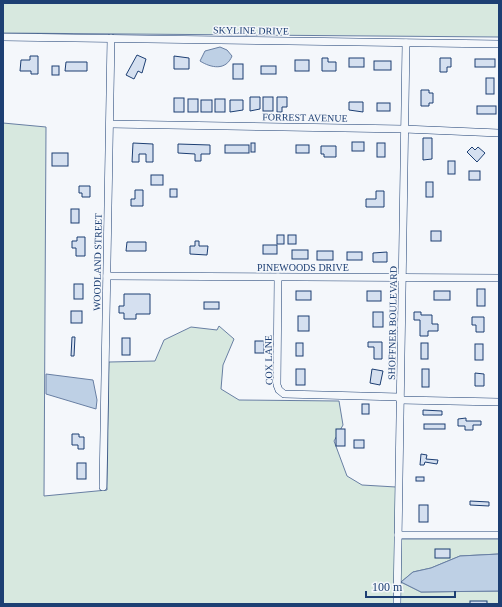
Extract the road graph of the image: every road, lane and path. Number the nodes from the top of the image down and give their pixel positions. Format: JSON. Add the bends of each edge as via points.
{"nodes":[{"id":1,"x":3,"y":37,"type":"edge"},
{"id":2,"x":111,"y":38,"type":"junction"},
{"id":3,"x":406,"y":43,"type":"junction"},
{"id":4,"x":499,"y":44,"type":"edge"},
{"id":5,"x":110,"y":124,"type":"junction"},
{"id":6,"x":404,"y":129,"type":"junction"},
{"id":7,"x":499,"y":133,"type":"edge"},
{"id":8,"x":107,"y":276,"type":"junction"},
{"id":9,"x":278,"y":277,"type":"junction"},
{"id":10,"x":402,"y":278,"type":"junction"},
{"id":11,"x":499,"y":278,"type":"edge"},
{"id":12,"x":400,"y":398,"type":"junction"},
{"id":13,"x":499,"y":402,"type":"edge"},
{"id":14,"x":103,"y":487,"type":"dead end"},
{"id":15,"x":499,"y":535,"type":"edge"},
{"id":16,"x":398,"y":536,"type":"junction"},
{"id":17,"x":397,"y":604,"type":"edge"}],
"edges":[{"from":1,"to":2,"type":"street","name":"SKYLINE DRIVE"},
{"from":2,"to":3,"type":"street","name":"SKYLINE DRIVE"},
{"from":2,"to":5,"type":"street","name":"WOODLAND STREET"},
{"from":3,"to":4,"type":"street","name":"SKYLINE DRIVE"},
{"from":3,"to":6,"type":"street","name":"SHOFFNER BOULEVARD"},
{"from":5,"to":6,"type":"street","name":"FORREST AVENUE"},
{"from":5,"to":8,"type":"street","name":"WOODLAND STREET"},
{"from":6,"to":7,"type":"street","name":"FORREST AVENUE"},
{"from":6,"to":10,"type":"street","name":"SHOFFNER BOULEVARD"},
{"from":8,"to":9,"type":"street","name":"PINEWOODS DRIVE"},
{"from":8,"to":14,"type":"street","name":"WOODLAND STREET"},
{"from":9,"to":10,"type":"street","name":"PINEWOODS DRIVE"},
{"from":9,"to":12,"type":"street","name":"COX LANE","via":[[279,390],[284,394]]},
{"from":10,"to":11,"type":"street","name":"PINEWOODS DRIVE"},
{"from":10,"to":12,"type":"street","name":"SHOFFNER BOULEVARD"},
{"from":12,"to":13,"type":"street"},
{"from":12,"to":16,"type":"street","name":"SHOFFNER BOULEVARD"},
{"from":15,"to":16,"type":"street"},
{"from":16,"to":17,"type":"street","name":"SHOFFNER BOULEVARD"}]}
